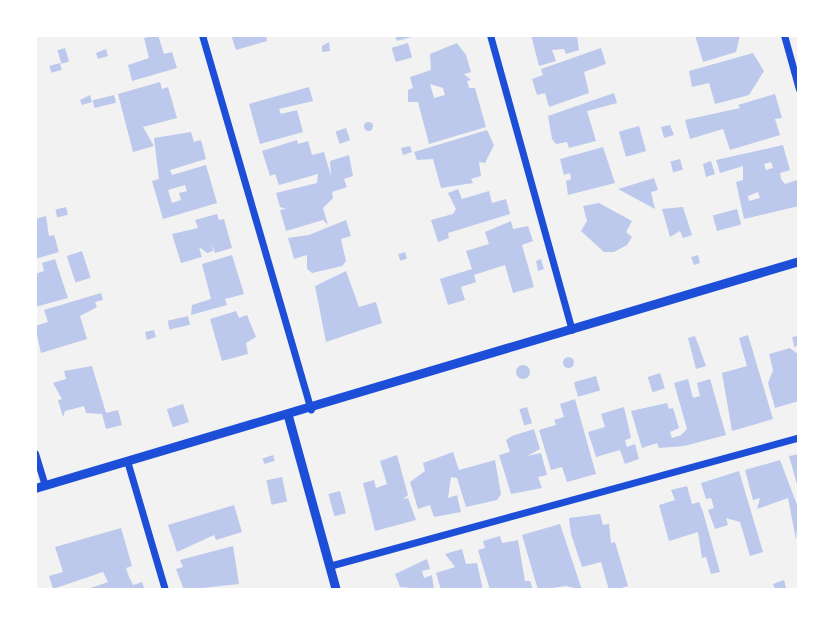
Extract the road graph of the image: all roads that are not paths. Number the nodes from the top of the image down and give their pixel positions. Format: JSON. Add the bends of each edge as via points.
{"nodes":[{"id":1,"x":202,"y":35,"type":"edge"},
{"id":2,"x":490,"y":35,"type":"edge"},
{"id":3,"x":783,"y":35,"type":"edge"},
{"id":4,"x":799,"y":89,"type":"edge"},
{"id":5,"x":799,"y":261,"type":"edge"},
{"id":6,"x":572,"y":330,"type":"junction"},
{"id":7,"x":311,"y":409,"type":"junction"},
{"id":8,"x":288,"y":416,"type":"junction"},
{"id":9,"x":799,"y":437,"type":"edge"},
{"id":10,"x":35,"y":453,"type":"edge"},
{"id":11,"x":128,"y":464,"type":"junction"},
{"id":12,"x":40,"y":487,"type":"edge"},
{"id":13,"x":329,"y":566,"type":"junction"},
{"id":14,"x":164,"y":590,"type":"edge"},
{"id":15,"x":336,"y":590,"type":"edge"}],
"edges":[{"from":1,"to":7,"type":"street"},
{"from":2,"to":6,"type":"street"},
{"from":3,"to":4,"type":"street"},
{"from":5,"to":6,"type":"street"},
{"from":6,"to":7,"type":"street"},
{"from":7,"to":8,"type":"street"},
{"from":8,"to":11,"type":"street"},
{"from":8,"to":13,"type":"street"},
{"from":9,"to":13,"type":"street"},
{"from":10,"to":12,"type":"street"},
{"from":11,"to":12,"type":"street"},
{"from":11,"to":14,"type":"street"},
{"from":13,"to":15,"type":"street"}]}
